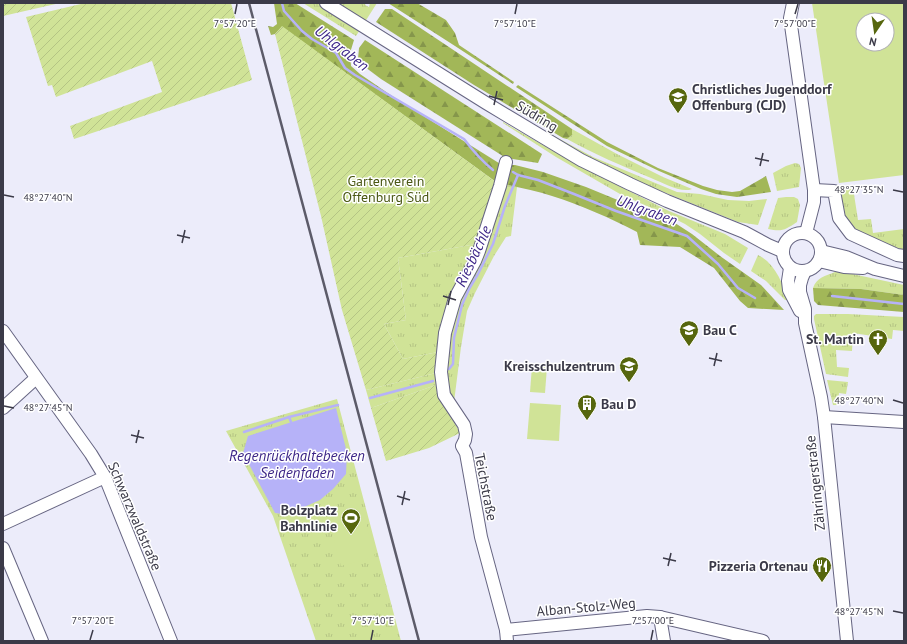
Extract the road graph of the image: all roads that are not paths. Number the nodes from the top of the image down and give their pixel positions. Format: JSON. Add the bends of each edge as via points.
{"nodes":[{"id":1,"x":326,"y":3,"type":"edge"},
{"id":2,"x":793,"y":3,"type":"edge"},
{"id":3,"x":506,"y":162,"type":"dead end"},
{"id":4,"x":814,"y":190,"type":"junction"},
{"id":5,"x":806,"y":233,"type":"junction"},
{"id":6,"x":783,"y":246,"type":"junction"},
{"id":7,"x":820,"y":256,"type":"junction"},
{"id":8,"x":904,"y":256,"type":"edge"},
{"id":9,"x":790,"y":268,"type":"junction"},
{"id":10,"x":805,"y":271,"type":"junction"},
{"id":11,"x":904,"y":276,"type":"edge"},
{"id":12,"x":805,"y":323,"type":"junction"},
{"id":13,"x":3,"y":331,"type":"edge"},
{"id":14,"x":36,"y":378,"type":"junction"},
{"id":15,"x":3,"y":408,"type":"edge"},
{"id":16,"x":824,"y":417,"type":"junction"},
{"id":17,"x":904,"y":422,"type":"edge"},
{"id":18,"x":105,"y":477,"type":"junction"},
{"id":19,"x":3,"y":524,"type":"edge"},
{"id":20,"x":3,"y":548,"type":"edge"},
{"id":21,"x":660,"y":617,"type":"junction"},
{"id":22,"x":507,"y":635,"type":"edge"},
{"id":23,"x":42,"y":641,"type":"edge"},
{"id":24,"x":171,"y":641,"type":"edge"},
{"id":25,"x":664,"y":641,"type":"edge"},
{"id":26,"x":763,"y":641,"type":"edge"},
{"id":27,"x":847,"y":641,"type":"edge"}],
"edges":[{"from":1,"to":6,"type":"street","name":"Südring","via":[[486,104],[581,160],[768,245]]},
{"from":2,"to":4,"type":"street","via":[[790,18]]},
{"from":3,"to":22,"type":"street","name":"Teichstraße","via":[[479,251],[455,298],[445,333],[441,372],[444,395],[464,425],[466,434],[462,446],[466,453],[481,537]]},
{"from":4,"to":5,"type":"street","via":[[814,202]]},
{"from":4,"to":8,"type":"street","via":[[834,191],[839,218],[851,234]]},
{"from":5,"to":6,"type":"street","via":[[793,234]]},
{"from":5,"to":7,"type":"street","via":[[818,240]]},
{"from":6,"to":9,"type":"street","via":[[784,261]]},
{"from":7,"to":10,"type":"street","via":[[816,265]]},
{"from":7,"to":11,"type":"street","via":[[844,267],[874,269]]},
{"from":9,"to":10,"type":"street"},
{"from":9,"to":12,"type":"street","name":"Zähringerstraße","via":[[789,290]]},
{"from":10,"to":12,"type":"street","name":"Zähringerstraße","via":[[800,292],[805,309]]},
{"from":12,"to":16,"type":"street","name":"Zähringerstraße"},
{"from":13,"to":14,"type":"street","name":"Schwarzwaldstraße"},
{"from":14,"to":15,"type":"street"},
{"from":14,"to":18,"type":"street","name":"Schwarzwaldstraße"},
{"from":16,"to":17,"type":"street"},
{"from":16,"to":27,"type":"street","name":"Zähringerstraße"},
{"from":18,"to":19,"type":"street"},
{"from":18,"to":24,"type":"street","name":"Schwarzwaldstraße"},
{"from":20,"to":23,"type":"street"},
{"from":21,"to":22,"type":"street","name":"Alban-Stolz-Weg","via":[[647,616]]},
{"from":21,"to":25,"type":"street"},
{"from":21,"to":26,"type":"street","name":"Alban-Stolz-Weg"}]}
